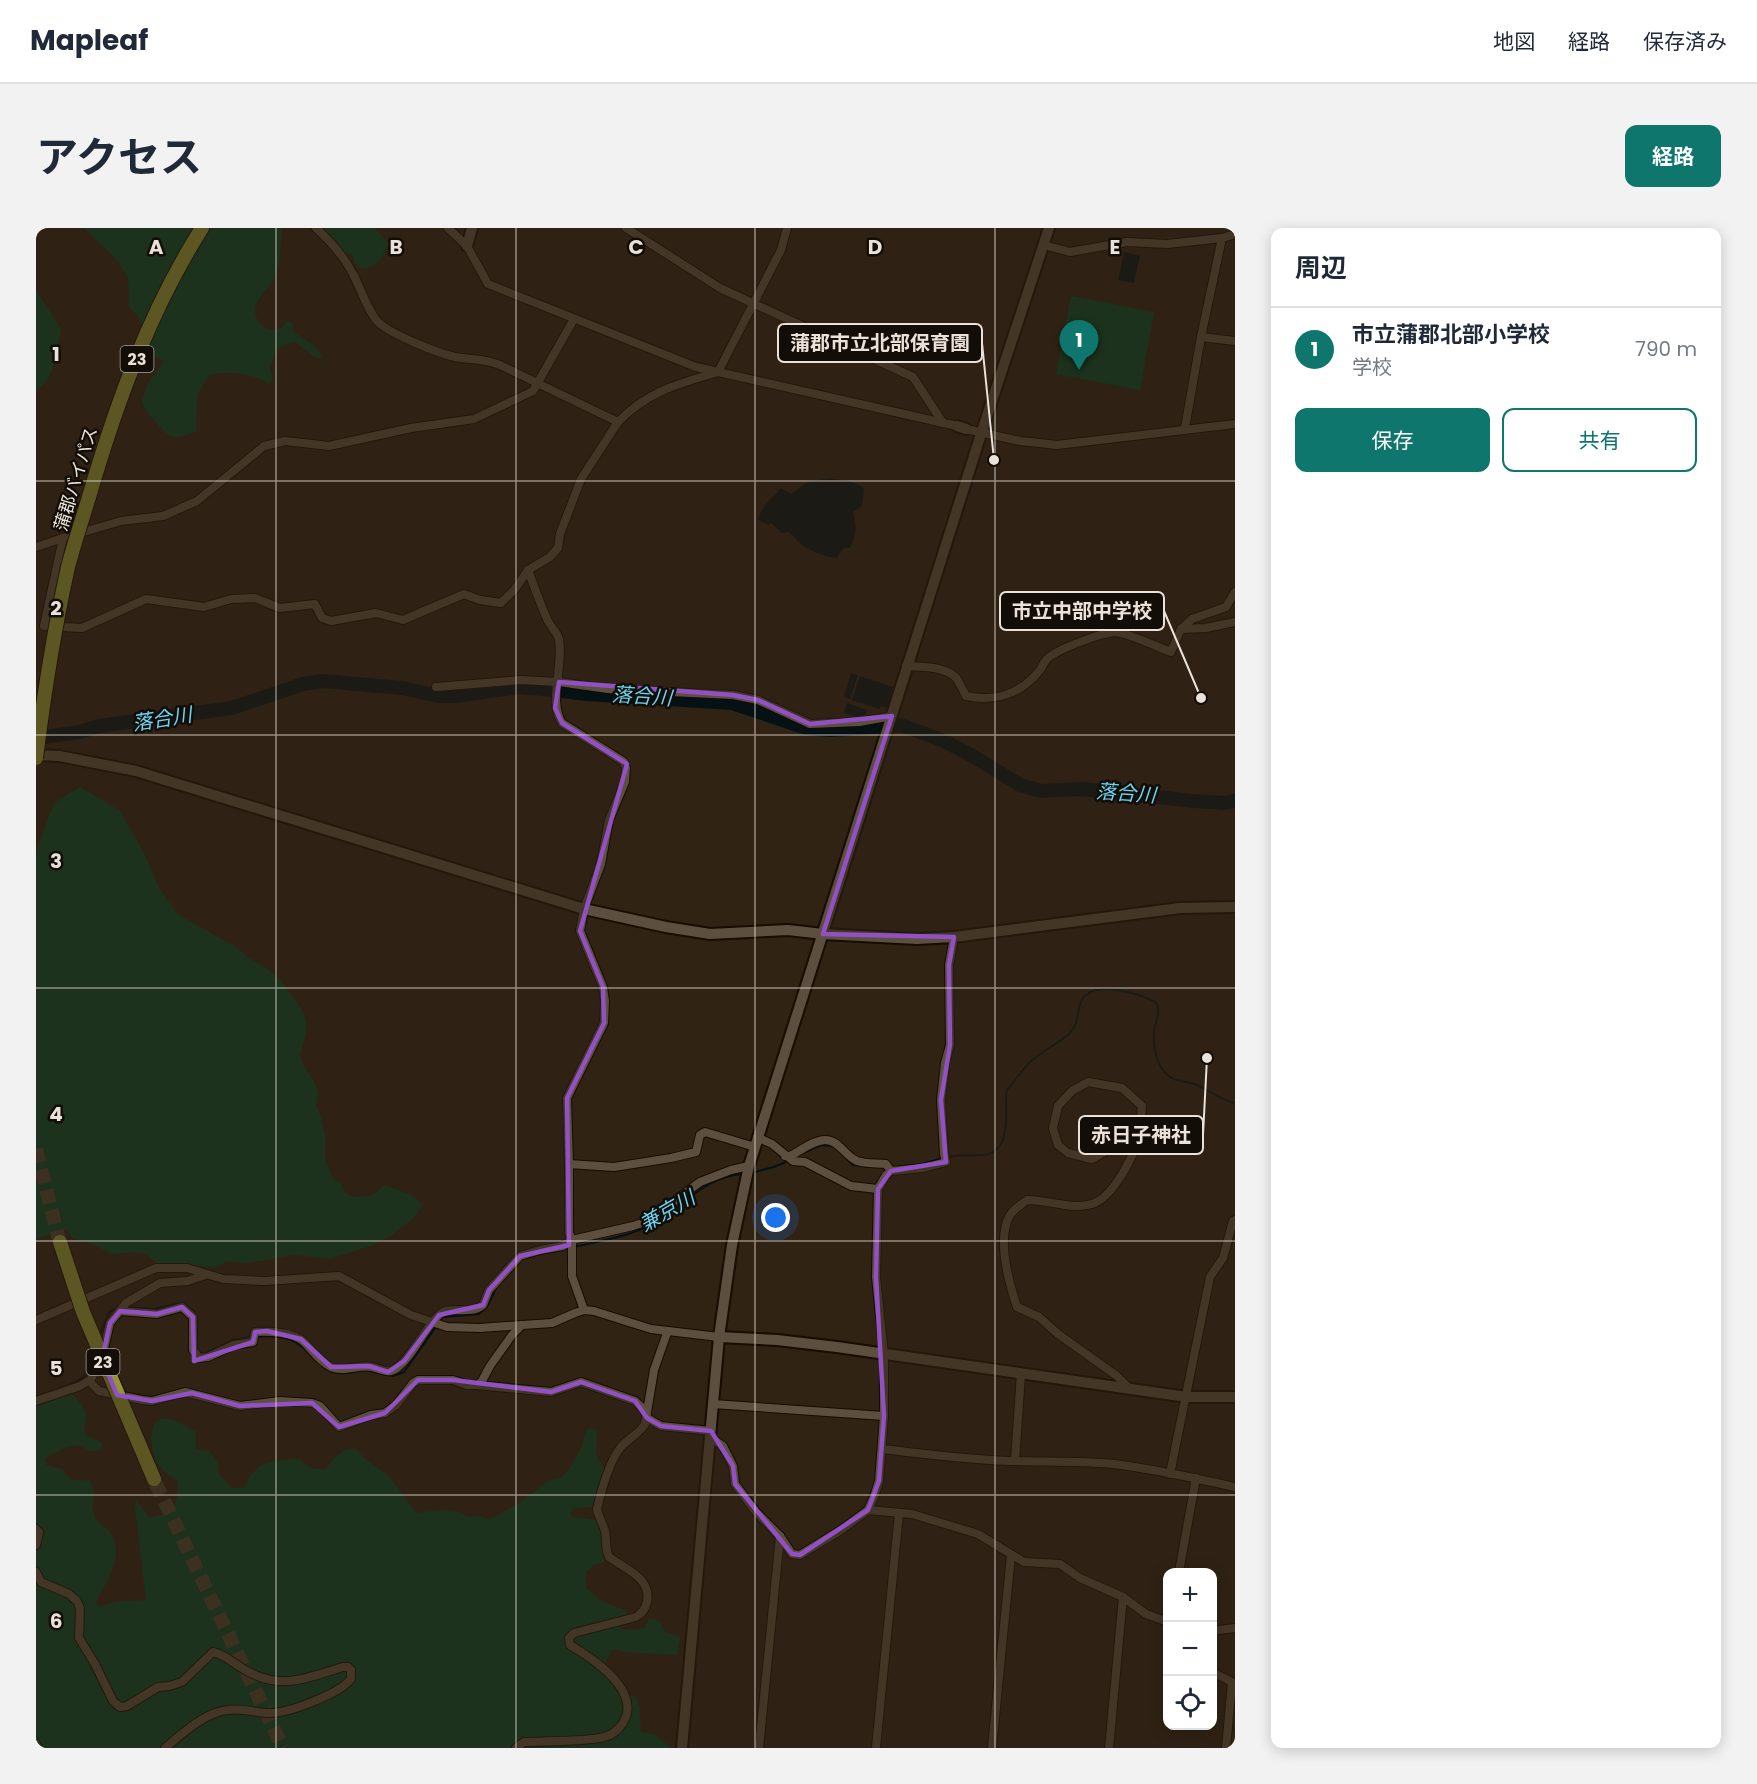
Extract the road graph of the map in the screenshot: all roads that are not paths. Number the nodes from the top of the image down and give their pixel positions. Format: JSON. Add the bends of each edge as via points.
{"nodes":[{"id":1,"x":195,"y":228,"type":"edge"},
{"id":2,"x":202,"y":228,"type":"edge"},
{"id":3,"x":316,"y":228,"type":"edge"},
{"id":4,"x":448,"y":228,"type":"edge"},
{"id":5,"x":472,"y":228,"type":"edge"},
{"id":6,"x":626,"y":228,"type":"edge"},
{"id":7,"x":787,"y":228,"type":"edge"},
{"id":8,"x":1049,"y":228,"type":"edge"},
{"id":9,"x":1235,"y":234,"type":"edge"},
{"id":10,"x":1222,"y":238,"type":"junction"},
{"id":11,"x":1044,"y":245,"type":"junction"},
{"id":12,"x":467,"y":246,"type":"junction"},
{"id":13,"x":753,"y":303,"type":"junction"},
{"id":14,"x":574,"y":319,"type":"junction"},
{"id":15,"x":1201,"y":337,"type":"junction"},
{"id":16,"x":1235,"y":341,"type":"edge"},
{"id":17,"x":718,"y":372,"type":"junction"},
{"id":18,"x":538,"y":382,"type":"junction"},
{"id":19,"x":618,"y":422,"type":"junction"},
{"id":20,"x":943,"y":423,"type":"junction"},
{"id":21,"x":1235,"y":424,"type":"edge"},
{"id":22,"x":1185,"y":428,"type":"junction"},
{"id":23,"x":981,"y":434,"type":"junction"},
{"id":24,"x":86,"y":496,"type":"junction"},
{"id":25,"x":63,"y":538,"type":"junction"},
{"id":26,"x":36,"y":547,"type":"edge"},
{"id":27,"x":528,"y":570,"type":"junction"},
{"id":28,"x":1235,"y":592,"type":"edge"},
{"id":29,"x":1235,"y":622,"type":"edge"},
{"id":30,"x":1181,"y":629,"type":"junction"},
{"id":31,"x":906,"y":666,"type":"junction"},
{"id":32,"x":558,"y":683,"type":"junction"},
{"id":33,"x":435,"y":687,"type":"dead end"},
{"id":34,"x":36,"y":716,"type":"edge"},
{"id":35,"x":891,"y":717,"type":"junction"},
{"id":36,"x":36,"y":757,"type":"edge"},
{"id":37,"x":1235,"y":907,"type":"edge"},
{"id":38,"x":584,"y":909,"type":"junction"},
{"id":39,"x":823,"y":934,"type":"junction"},
{"id":40,"x":954,"y":937,"type":"junction"},
{"id":41,"x":756,"y":1142,"type":"junction"},
{"id":42,"x":1104,"y":1152,"type":"dead end"},
{"id":43,"x":788,"y":1158,"type":"junction"},
{"id":44,"x":569,"y":1164,"type":"junction"},
{"id":45,"x":889,"y":1168,"type":"junction"},
{"id":46,"x":748,"y":1170,"type":"junction"},
{"id":47,"x":878,"y":1189,"type":"junction"},
{"id":48,"x":1235,"y":1220,"type":"edge"},
{"id":49,"x":572,"y":1241,"type":"junction"},
{"id":50,"x":57,"y":1242,"type":"tunnel mouth"},
{"id":51,"x":205,"y":1275,"type":"junction"},
{"id":52,"x":122,"y":1308,"type":"junction"},
{"id":53,"x":584,"y":1310,"type":"junction"},
{"id":54,"x":36,"y":1320,"type":"edge"},
{"id":55,"x":437,"y":1324,"type":"junction"},
{"id":56,"x":522,"y":1325,"type":"junction"},
{"id":57,"x":667,"y":1333,"type":"junction"},
{"id":58,"x":719,"y":1337,"type":"junction"},
{"id":59,"x":884,"y":1355,"type":"junction"},
{"id":60,"x":1021,"y":1374,"type":"junction"},
{"id":61,"x":89,"y":1381,"type":"junction"},
{"id":62,"x":477,"y":1385,"type":"junction"},
{"id":63,"x":1130,"y":1389,"type":"junction"},
{"id":64,"x":1187,"y":1396,"type":"junction"},
{"id":65,"x":1235,"y":1397,"type":"edge"},
{"id":66,"x":36,"y":1401,"type":"edge"},
{"id":67,"x":713,"y":1404,"type":"junction"},
{"id":68,"x":884,"y":1416,"type":"junction"},
{"id":69,"x":647,"y":1418,"type":"junction"},
{"id":70,"x":711,"y":1434,"type":"junction"},
{"id":71,"x":882,"y":1449,"type":"junction"},
{"id":72,"x":1015,"y":1461,"type":"junction"},
{"id":73,"x":1170,"y":1474,"type":"junction"},
{"id":74,"x":1197,"y":1478,"type":"junction"},
{"id":75,"x":152,"y":1481,"type":"tunnel mouth"},
{"id":76,"x":1235,"y":1487,"type":"edge"},
{"id":77,"x":868,"y":1510,"type":"junction"},
{"id":78,"x":899,"y":1513,"type":"junction"},
{"id":79,"x":36,"y":1529,"type":"edge"},
{"id":80,"x":780,"y":1536,"type":"junction"},
{"id":81,"x":36,"y":1545,"type":"edge"},
{"id":82,"x":1011,"y":1555,"type":"junction"},
{"id":83,"x":1180,"y":1568,"type":"edge"},
{"id":84,"x":36,"y":1572,"type":"edge"},
{"id":85,"x":1123,"y":1597,"type":"junction"},
{"id":86,"x":1163,"y":1619,"type":"edge"},
{"id":87,"x":1235,"y":1628,"type":"edge"},
{"id":88,"x":1217,"y":1630,"type":"edge"},
{"id":89,"x":1217,"y":1674,"type":"edge"},
{"id":90,"x":36,"y":1744,"type":"edge"},
{"id":91,"x":38,"y":1748,"type":"edge"},
{"id":92,"x":165,"y":1748,"type":"edge"},
{"id":93,"x":516,"y":1748,"type":"edge"},
{"id":94,"x":682,"y":1748,"type":"edge"},
{"id":95,"x":759,"y":1748,"type":"edge"},
{"id":96,"x":876,"y":1748,"type":"edge"},
{"id":97,"x":992,"y":1748,"type":"edge"},
{"id":98,"x":1109,"y":1748,"type":"edge"},
{"id":99,"x":1226,"y":1748,"type":"edge"}],
"edges":[{"from":1,"to":24,"type":"highway","name":"蒲郡バイパス","number":"23","via":[[152,310],[123,378],[102,434]]},
{"from":2,"to":24,"type":"highway","name":"蒲郡バイパス","number":"23","via":[[158,311],[128,380]]},
{"from":3,"to":18,"type":"street","via":[[352,271],[378,322],[442,353],[486,359]]},
{"from":4,"to":12,"type":"street"},
{"from":5,"to":12,"type":"street"},
{"from":6,"to":13,"type":"street","via":[[720,288]]},
{"from":7,"to":13,"type":"street","via":[[781,250]]},
{"from":8,"to":11,"type":"street"},
{"from":9,"to":10,"type":"street"},
{"from":10,"to":11,"type":"street","via":[[1167,244],[1127,242],[1070,252]]},
{"from":10,"to":15,"type":"street"},
{"from":11,"to":23,"type":"street"},
{"from":12,"to":14,"type":"street","via":[[488,284]]},
{"from":13,"to":17,"type":"street"},
{"from":13,"to":20,"type":"street","via":[[913,378]]},
{"from":14,"to":17,"type":"street","via":[[696,368]]},
{"from":14,"to":18,"type":"street"},
{"from":15,"to":16,"type":"street"},
{"from":15,"to":22,"type":"street"},
{"from":17,"to":19,"type":"street","via":[[652,394]]},
{"from":17,"to":20,"type":"street"},
{"from":18,"to":19,"type":"street"},
{"from":18,"to":25,"type":"street","via":[[533,391],[474,419],[329,446],[285,441],[264,446],[197,501],[180,509]]},
{"from":19,"to":27,"type":"street","via":[[581,479],[558,549]]},
{"from":20,"to":23,"type":"street"},
{"from":21,"to":22,"type":"street"},
{"from":22,"to":23,"type":"street","via":[[1057,445]]},
{"from":23,"to":31,"type":"street"},
{"from":24,"to":34,"type":"highway","name":"蒲郡バイパス","number":"23","bridge":true,"via":[[64,565]]},
{"from":24,"to":36,"type":"highway","name":"蒲郡バイパス","number":"23","bridge":true,"via":[[58,616]]},
{"from":25,"to":26,"type":"street"},
{"from":25,"to":27,"type":"street","via":[[44,626],[82,628],[146,599],[204,607],[231,599],[255,598],[280,608],[315,604],[322,618],[331,621],[376,613],[403,620],[464,594],[501,603]]},
{"from":27,"to":32,"type":"street","via":[[558,637]]},
{"from":28,"to":30,"type":"street","via":[[1226,607],[1192,619]]},
{"from":29,"to":30,"type":"street"},
{"from":30,"to":31,"type":"street","via":[[1171,652],[1116,632],[1063,647],[1027,683],[1002,697],[966,696],[956,677],[948,672]]},
{"from":31,"to":35,"type":"street"},
{"from":32,"to":33,"type":"street","via":[[521,680]]},
{"from":32,"to":35,"type":"street","via":[[732,695],[758,700],[810,724]]},
{"from":32,"to":38,"type":"street","via":[[555,708],[562,723],[624,762],[626,768],[625,782],[609,820],[601,864]]},
{"from":35,"to":39,"type":"street"},
{"from":36,"to":38,"type":"street","via":[[59,756],[136,771]]},
{"from":37,"to":40,"type":"street","via":[[1180,908]]},
{"from":38,"to":39,"type":"street","via":[[710,934],[788,930]]},
{"from":38,"to":44,"type":"street","via":[[580,931],[603,987],[604,1023],[567,1098]]},
{"from":39,"to":40,"type":"street"},
{"from":39,"to":41,"type":"street"},
{"from":40,"to":45,"type":"street","via":[[949,965],[950,1045],[941,1100],[946,1162],[923,1168]]},
{"from":41,"to":43,"type":"street","via":[[772,1144]]},
{"from":41,"to":44,"type":"street","via":[[705,1132],[700,1135],[696,1152],[671,1158],[614,1167]]},
{"from":41,"to":46,"type":"street"},
{"from":42,"to":63,"type":"street","via":[[1092,1159],[1068,1153],[1058,1145],[1053,1128],[1058,1106],[1088,1082],[1122,1088],[1142,1106],[1141,1132],[1129,1164],[1094,1204],[1071,1206],[1028,1200],[1012,1212],[1005,1236],[1007,1279],[1017,1307],[1039,1317]]},
{"from":43,"to":45,"type":"street","via":[[829,1140],[858,1161]]},
{"from":43,"to":47,"type":"street","via":[[805,1162],[851,1186]]},
{"from":44,"to":49,"type":"street"},
{"from":45,"to":47,"type":"street"},
{"from":46,"to":49,"type":"street","via":[[731,1170],[700,1182],[648,1221]]},
{"from":46,"to":58,"type":"street"},
{"from":47,"to":59,"type":"street","via":[[876,1277]]},
{"from":48,"to":64,"type":"street","via":[[1223,1258],[1210,1277]]},
{"from":49,"to":53,"type":"street","via":[[572,1276]]},
{"from":49,"to":55,"type":"street","via":[[520,1256],[494,1283],[477,1310],[444,1312]]},
{"from":50,"to":75,"type":"highway","number":"23","bridge":true,"via":[[79,1314]]},
{"from":51,"to":52,"type":"street","via":[[160,1283]]},
{"from":51,"to":54,"type":"street","via":[[187,1268],[156,1268]]},
{"from":51,"to":55,"type":"street","via":[[265,1281],[339,1276],[411,1315]]},
{"from":52,"to":55,"type":"street","via":[[157,1314],[182,1307],[193,1317],[192,1350],[199,1358],[253,1342],[255,1332],[267,1331],[301,1340],[331,1367],[369,1366],[388,1372],[396,1370]]},
{"from":52,"to":61,"type":"street","via":[[110,1323],[102,1357]]},
{"from":53,"to":56,"type":"street","via":[[552,1323]]},
{"from":53,"to":57,"type":"street"},
{"from":55,"to":56,"type":"street","via":[[479,1328]]},
{"from":56,"to":62,"type":"street"},
{"from":57,"to":58,"type":"street"},
{"from":57,"to":69,"type":"street","via":[[654,1370]]},
{"from":58,"to":59,"type":"street","via":[[777,1340]]},
{"from":58,"to":67,"type":"street"},
{"from":59,"to":60,"type":"street"},
{"from":59,"to":68,"type":"street"},
{"from":60,"to":63,"type":"street"},
{"from":60,"to":72,"type":"street"},
{"from":61,"to":62,"type":"street","via":[[99,1391],[152,1401],[185,1392],[240,1406],[280,1401],[312,1403],[320,1406],[339,1427],[385,1413],[418,1380]]},
{"from":61,"to":66,"type":"street"},
{"from":62,"to":69,"type":"street","via":[[550,1392],[581,1382],[635,1401],[646,1411]]},
{"from":63,"to":64,"type":"street"},
{"from":64,"to":65,"type":"street"},
{"from":64,"to":73,"type":"street"},
{"from":67,"to":68,"type":"street"},
{"from":67,"to":70,"type":"street"},
{"from":68,"to":71,"type":"street"},
{"from":69,"to":70,"type":"street","via":[[661,1426]]},
{"from":69,"to":93,"type":"street","via":[[640,1432],[616,1455],[597,1509],[605,1529],[606,1552],[645,1584],[646,1606],[636,1617],[574,1633],[569,1638],[570,1645],[620,1686],[627,1698],[627,1715],[620,1728],[607,1737],[524,1742]]},
{"from":70,"to":80,"type":"street","via":[[723,1446],[733,1466],[735,1484]]},
{"from":70,"to":94,"type":"street"},
{"from":71,"to":72,"type":"street"},
{"from":71,"to":77,"type":"street","via":[[879,1481]]},
{"from":72,"to":73,"type":"street","via":[[1114,1464]]},
{"from":73,"to":74,"type":"street"},
{"from":74,"to":76,"type":"street"},
{"from":74,"to":83,"type":"street"},
{"from":77,"to":78,"type":"street"},
{"from":77,"to":80,"type":"street","via":[[800,1555],[792,1554]]},
{"from":78,"to":82,"type":"street","via":[[978,1534]]},
{"from":78,"to":96,"type":"street"},
{"from":79,"to":81,"type":"street"},
{"from":80,"to":95,"type":"street"},
{"from":82,"to":85,"type":"street","via":[[1024,1562],[1060,1564],[1080,1578]]},
{"from":82,"to":97,"type":"street"},
{"from":84,"to":92,"type":"street","via":[[41,1582],[77,1601],[79,1638],[120,1707],[158,1687],[182,1682],[213,1652],[224,1654],[247,1671],[272,1681],[287,1682],[343,1667],[351,1670],[351,1679],[344,1686],[296,1708],[272,1713],[228,1710],[203,1720]]},
{"from":85,"to":86,"type":"street","via":[[1146,1614]]},
{"from":85,"to":98,"type":"street"},
{"from":87,"to":88,"type":"street"},
{"from":89,"to":99,"type":"street","via":[[1232,1682]]},
{"from":90,"to":91,"type":"street"}]}
